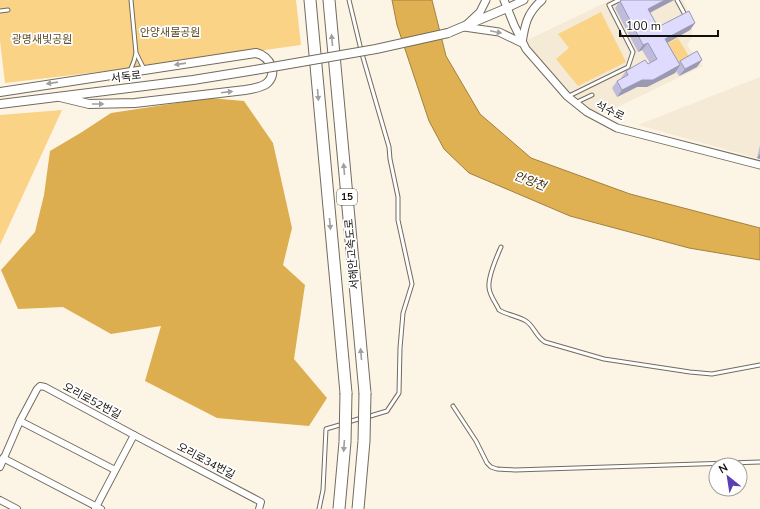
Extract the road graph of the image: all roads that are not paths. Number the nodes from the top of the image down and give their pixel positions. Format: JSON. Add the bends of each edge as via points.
{"nodes":[{"id":1,"x":131,"y":0,"type":"edge"},
{"id":2,"x":310,"y":0,"type":"edge"},
{"id":3,"x":329,"y":0,"type":"edge"},
{"id":4,"x":349,"y":0,"type":"edge"},
{"id":5,"x":486,"y":0,"type":"edge"},
{"id":6,"x":524,"y":0,"type":"edge"},
{"id":7,"x":542,"y":0,"type":"edge"},
{"id":8,"x":619,"y":0,"type":"edge"},
{"id":9,"x":677,"y":0,"type":"edge"},
{"id":10,"x":506,"y":4,"type":"edge"},
{"id":11,"x":0,"y":10,"type":"edge"},
{"id":12,"x":8,"y":10,"type":"dead end"},
{"id":13,"x":684,"y":13,"type":"edge"},
{"id":14,"x":464,"y":27,"type":"junction"},
{"id":15,"x":522,"y":43,"type":"junction"},
{"id":16,"x":136,"y":53,"type":"junction"},
{"id":17,"x":145,"y":70,"type":"junction"},
{"id":18,"x":129,"y":72,"type":"junction"},
{"id":19,"x":0,"y":92,"type":"edge"},
{"id":20,"x":592,"y":95,"type":"dead end"},
{"id":21,"x":567,"y":96,"type":"junction"},
{"id":22,"x":60,"y":97,"type":"junction"},
{"id":23,"x":575,"y":103,"type":"junction"},
{"id":24,"x":0,"y":104,"type":"edge"},
{"id":25,"x":760,"y":165,"type":"edge"},
{"id":26,"x":501,"y":247,"type":"dead end"},
{"id":27,"x":760,"y":365,"type":"edge"},
{"id":28,"x":453,"y":406,"type":"dead end"},
{"id":29,"x":20,"y":421,"type":"junction"},
{"id":30,"x":134,"y":435,"type":"junction"},
{"id":31,"x":3,"y":458,"type":"junction"},
{"id":32,"x":760,"y":462,"type":"edge"},
{"id":33,"x":0,"y":467,"type":"edge"},
{"id":34,"x":115,"y":470,"type":"junction"},
{"id":35,"x":0,"y":500,"type":"edge"},
{"id":36,"x":98,"y":508,"type":"edge"},
{"id":37,"x":17,"y":509,"type":"edge"},
{"id":38,"x":260,"y":509,"type":"edge"},
{"id":39,"x":319,"y":509,"type":"edge"},
{"id":40,"x":339,"y":509,"type":"edge"},
{"id":41,"x":358,"y":509,"type":"edge"}],
"edges":[{"from":1,"to":16,"type":"lane"},
{"from":2,"to":40,"type":"highway","name":"서해안고속도로","number":"15","one_way":true,"bridge":true,"via":[[346,393]]},
{"from":41,"to":3,"type":"highway","name":"서해안고속도로","number":"15","one_way":true,"bridge":true,"via":[[364,441],[364,393]]},
{"from":4,"to":39,"type":"lane","via":[[389,147],[398,197],[398,220],[412,284],[403,313],[398,393],[387,411],[326,429],[323,490]]},
{"from":5,"to":14,"type":"street","via":[[480,12]]},
{"from":6,"to":10,"type":"street"},
{"from":7,"to":15,"type":"street","via":[[531,11],[524,28]]},
{"from":8,"to":21,"type":"lane","via":[[609,5],[633,52],[628,67]]},
{"from":9,"to":13,"type":"lane"},
{"from":10,"to":14,"type":"main road","name":"서독로"},
{"from":10,"to":15,"type":"street","name":"석수로"},
{"from":11,"to":12,"type":"lane"},
{"from":14,"to":15,"type":"street","one_way":true,"via":[[499,32]]},
{"from":14,"to":22,"type":"main road","name":"서독로","bridge":true,"via":[[376,49],[193,80]]},
{"from":15,"to":21,"type":"street","name":"석수로"},
{"from":16,"to":17,"type":"lane"},
{"from":16,"to":18,"type":"lane"},
{"from":17,"to":18,"type":"main road"},
{"from":22,"to":17,"type":"main road","one_way":true,"via":[[89,104],[135,103],[258,88],[271,78],[273,72],[268,60],[256,53]]},
{"from":18,"to":19,"type":"main road","one_way":true},
{"from":20,"to":23,"type":"lane"},
{"from":21,"to":23,"type":"street","name":"석수로"},
{"from":22,"to":24,"type":"main road","name":"서독로"},
{"from":23,"to":25,"type":"street","name":"석수로","via":[[617,128]]},
{"from":26,"to":27,"type":"lane","via":[[488,286],[491,294],[499,310],[525,321],[545,342],[604,359],[690,372],[712,374]]},
{"from":28,"to":32,"type":"lane","via":[[487,463],[497,469]]},
{"from":29,"to":30,"type":"street","name":"오리로52번길","via":[[40,386]]},
{"from":29,"to":31,"type":"street","name":"오리로52번길"},
{"from":29,"to":34,"type":"street"},
{"from":30,"to":34,"type":"street"},
{"from":30,"to":38,"type":"street","name":"오리로34번길","via":[[261,502]]},
{"from":31,"to":33,"type":"street","name":"오리로52번길"},
{"from":31,"to":36,"type":"street"},
{"from":34,"to":36,"type":"street"},
{"from":35,"to":37,"type":"street"}]}
